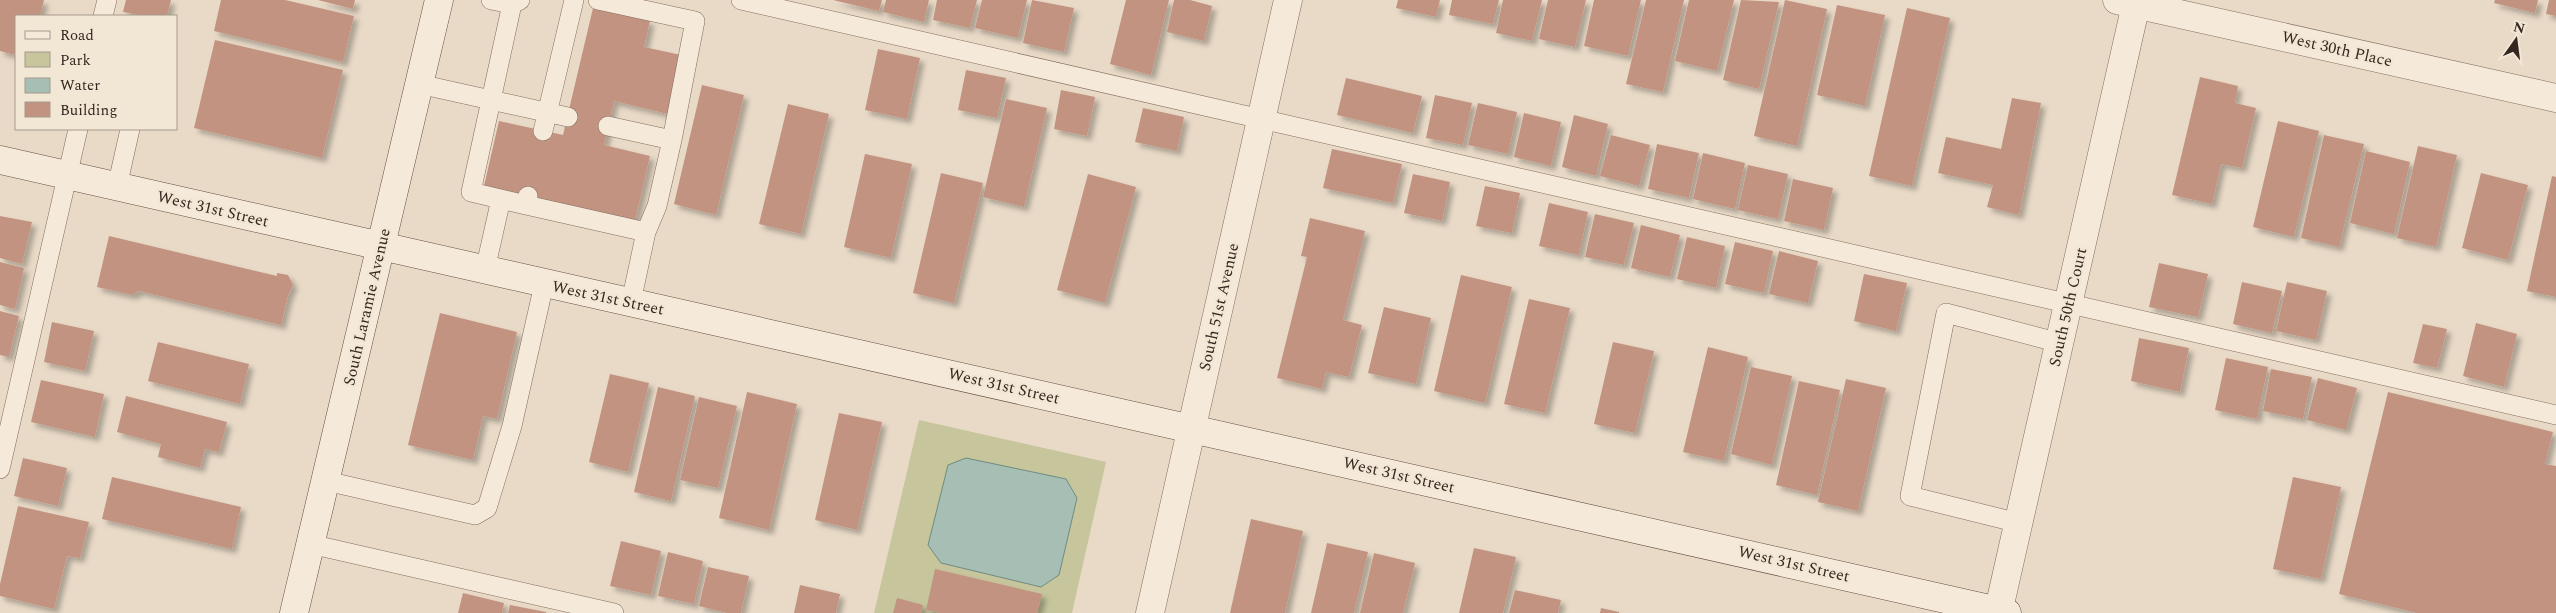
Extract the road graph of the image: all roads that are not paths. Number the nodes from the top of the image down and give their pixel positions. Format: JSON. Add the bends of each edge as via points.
{"nodes":[{"id":1,"x":107,"y":0,"type":"edge"},
{"id":2,"x":439,"y":0,"type":"edge"},
{"id":3,"x":491,"y":0,"type":"edge"},
{"id":4,"x":574,"y":0,"type":"edge"},
{"id":5,"x":598,"y":0,"type":"edge"},
{"id":6,"x":741,"y":0,"type":"edge"},
{"id":7,"x":1288,"y":0,"type":"edge"},
{"id":8,"x":2130,"y":1,"type":"edge"},
{"id":9,"x":516,"y":2,"type":"edge"},
{"id":10,"x":103,"y":15,"type":"edge"},
{"id":11,"x":419,"y":84,"type":"junction"},
{"id":12,"x":2556,"y":98,"type":"edge"},
{"id":13,"x":492,"y":100,"type":"junction"},
{"id":14,"x":548,"y":112,"type":"junction"},
{"id":15,"x":568,"y":117,"type":"dead end"},
{"id":16,"x":1261,"y":119,"type":"junction"},
{"id":17,"x":608,"y":126,"type":"dead end"},
{"id":18,"x":78,"y":130,"type":"edge"},
{"id":19,"x":130,"y":130,"type":"edge"},
{"id":20,"x":543,"y":131,"type":"dead end"},
{"id":21,"x":672,"y":140,"type":"junction"},
{"id":22,"x":0,"y":160,"type":"edge"},
{"id":23,"x":68,"y":175,"type":"junction"},
{"id":24,"x":117,"y":187,"type":"junction"},
{"id":25,"x":501,"y":199,"type":"junction"},
{"id":26,"x":646,"y":232,"type":"junction"},
{"id":27,"x":381,"y":247,"type":"junction"},
{"id":28,"x":485,"y":270,"type":"junction"},
{"id":29,"x":544,"y":284,"type":"junction"},
{"id":30,"x":631,"y":302,"type":"junction"},
{"id":31,"x":2068,"y":304,"type":"junction"},
{"id":32,"x":2060,"y":343,"type":"junction"},
{"id":33,"x":2556,"y":415,"type":"edge"},
{"id":34,"x":1192,"y":427,"type":"junction"},
{"id":35,"x":0,"y":469,"type":"edge"},
{"id":36,"x":326,"y":481,"type":"junction"},
{"id":37,"x":2019,"y":523,"type":"junction"},
{"id":38,"x":310,"y":544,"type":"junction"},
{"id":39,"x":2001,"y":612,"type":"edge"},
{"id":40,"x":294,"y":613,"type":"edge"},
{"id":41,"x":614,"y":613,"type":"edge"},
{"id":42,"x":1150,"y":613,"type":"edge"}],
"edges":[{"from":1,"to":10,"type":"lane"},
{"from":2,"to":11,"type":"main road","name":"South Laramie Avenue"},
{"from":3,"to":9,"type":"lane"},
{"from":4,"to":14,"type":"lane"},
{"from":5,"to":21,"type":"lane","via":[[696,21]]},
{"from":6,"to":16,"type":"lane"},
{"from":7,"to":16,"type":"main road","name":"South 51st Avenue"},
{"from":8,"to":12,"type":"main road","name":"West 30th Place"},
{"from":8,"to":31,"type":"main road","name":"South 50th Court"},
{"from":9,"to":13,"type":"lane"},
{"from":11,"to":13,"type":"lane"},
{"from":11,"to":27,"type":"main road","name":"South Laramie Avenue"},
{"from":13,"to":14,"type":"lane"},
{"from":13,"to":25,"type":"lane","via":[[471,192]]},
{"from":14,"to":15,"type":"lane"},
{"from":14,"to":20,"type":"lane"},
{"from":16,"to":31,"type":"lane"},
{"from":16,"to":34,"type":"main road","name":"South 51st Avenue"},
{"from":17,"to":21,"type":"lane"},
{"from":18,"to":23,"type":"lane"},
{"from":19,"to":24,"type":"lane"},
{"from":21,"to":26,"type":"lane","via":[[657,206]]},
{"from":22,"to":23,"type":"main road","name":"West 31st Street"},
{"from":23,"to":24,"type":"main road","name":"West 31st Street"},
{"from":23,"to":35,"type":"lane"},
{"from":24,"to":27,"type":"main road","name":"West 31st Street"},
{"from":25,"to":26,"type":"lane","via":[[527,201]]},
{"from":25,"to":28,"type":"lane"},
{"from":26,"to":30,"type":"lane"},
{"from":27,"to":28,"type":"main road","name":"West 31st Street"},
{"from":27,"to":36,"type":"main road","name":"South Laramie Avenue"},
{"from":28,"to":29,"type":"main road","name":"West 31st Street"},
{"from":29,"to":30,"type":"main road","name":"West 31st Street"},
{"from":29,"to":36,"type":"lane","via":[[512,426],[487,508],[475,515]]},
{"from":30,"to":34,"type":"main road","name":"West 31st Street"},
{"from":31,"to":32,"type":"main road","name":"South 50th Court"},
{"from":31,"to":33,"type":"lane"},
{"from":32,"to":37,"type":"main road","name":"South 50th Court"},
{"from":32,"to":37,"type":"lane","via":[[1946,313],[1910,496]]},
{"from":34,"to":39,"type":"main road","name":"West 31st Street"},
{"from":34,"to":42,"type":"main road","name":"South 51st Avenue"},
{"from":36,"to":38,"type":"main road","name":"South Laramie Avenue"},
{"from":37,"to":39,"type":"main road","name":"South 50th Court"},
{"from":38,"to":40,"type":"main road","name":"South Laramie Avenue"},
{"from":38,"to":41,"type":"lane"}]}
